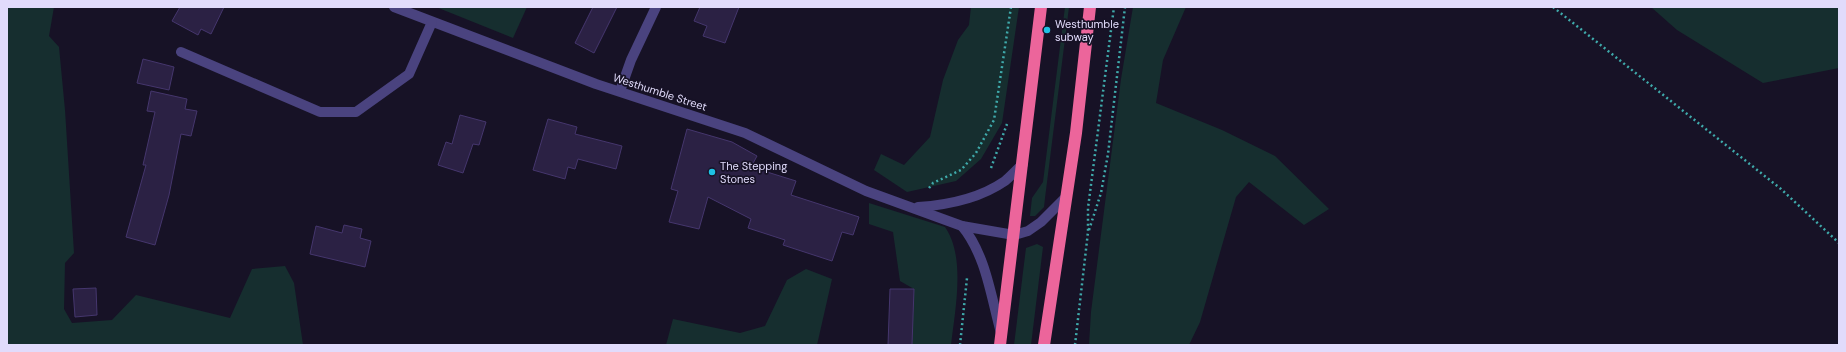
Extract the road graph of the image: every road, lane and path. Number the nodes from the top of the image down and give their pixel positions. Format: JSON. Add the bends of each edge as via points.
{"nodes":[{"id":1,"x":394,"y":7,"type":"edge"},
{"id":2,"x":656,"y":7,"type":"edge"},
{"id":3,"x":1011,"y":7,"type":"edge"},
{"id":4,"x":1041,"y":7,"type":"edge"},
{"id":5,"x":1090,"y":7,"type":"edge"},
{"id":6,"x":1114,"y":7,"type":"edge"},
{"id":7,"x":1125,"y":7,"type":"edge"},
{"id":8,"x":1553,"y":7,"type":"edge"},
{"id":9,"x":432,"y":22,"type":"junction"},
{"id":10,"x":181,"y":52,"type":"dead end"},
{"id":11,"x":620,"y":91,"type":"junction"},
{"id":12,"x":1008,"y":122,"type":"dead end"},
{"id":13,"x":1023,"y":164,"type":"junction"},
{"id":14,"x":985,"y":192,"type":"junction"},
{"id":15,"x":1067,"y":196,"type":"junction"},
{"id":16,"x":914,"y":208,"type":"junction"},
{"id":17,"x":962,"y":226,"type":"junction"},
{"id":18,"x":1088,"y":232,"type":"junction"},
{"id":19,"x":1014,"y":235,"type":"junction"},
{"id":20,"x":1839,"y":243,"type":"edge"},
{"id":21,"x":967,"y":277,"type":"dead end"},
{"id":22,"x":1001,"y":340,"type":"edge"},
{"id":23,"x":960,"y":345,"type":"edge"},
{"id":24,"x":1044,"y":345,"type":"edge"},
{"id":25,"x":1075,"y":345,"type":"edge"}],
"edges":[{"from":1,"to":9,"type":"street","name":"Westhumble Street"},
{"from":2,"to":11,"type":"street","via":[[631,60]]},
{"from":3,"to":16,"type":"path","via":[[994,120],[976,153],[961,170],[933,183]]},
{"from":4,"to":13,"type":"highway"},
{"from":5,"to":15,"type":"highway"},
{"from":6,"to":18,"type":"path","via":[[1088,208]]},
{"from":7,"to":18,"type":"path","via":[[1108,154],[1101,193]]},
{"from":8,"to":20,"type":"path","via":[[1781,189]]},
{"from":9,"to":10,"type":"street","via":[[409,74],[356,112],[320,112]]},
{"from":9,"to":11,"type":"street","name":"Westhumble Street"},
{"from":11,"to":16,"type":"street","name":"Westhumble Street","via":[[745,133],[866,191]]},
{"from":12,"to":14,"type":"path","via":[[993,160]]},
{"from":13,"to":14,"type":"street","name":"Westhumble Street","via":[[1006,181]]},
{"from":13,"to":19,"type":"highway"},
{"from":14,"to":16,"type":"street","name":"Westhumble Street","via":[[947,205]]},
{"from":15,"to":19,"type":"street","via":[[1041,222],[1028,231]]},
{"from":15,"to":24,"type":"highway"},
{"from":16,"to":17,"type":"street","name":"Westhumble Street"},
{"from":17,"to":19,"type":"street","name":"Westhumble Street"},
{"from":17,"to":22,"type":"street","via":[[972,238],[979,253]]},
{"from":18,"to":25,"type":"path"},
{"from":19,"to":22,"type":"highway"},
{"from":21,"to":23,"type":"path"}]}
